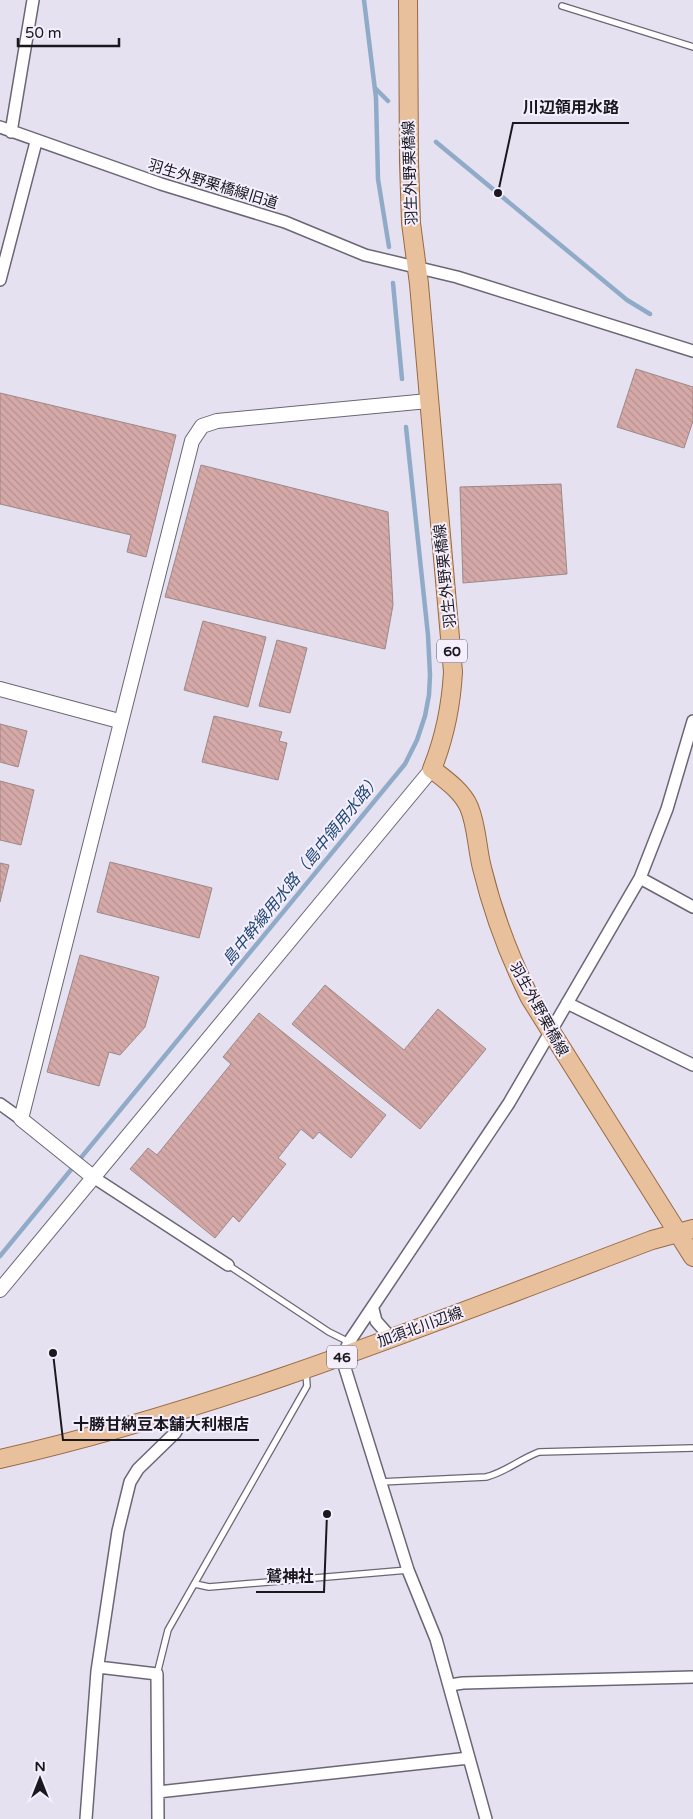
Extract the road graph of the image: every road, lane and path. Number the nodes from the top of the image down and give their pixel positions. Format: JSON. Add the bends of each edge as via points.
{"nodes":[{"id":1,"x":33,"y":0,"type":"edge"},
{"id":2,"x":408,"y":0,"type":"edge"},
{"id":3,"x":562,"y":6,"type":"dead end"},
{"id":4,"x":693,"y":47,"type":"edge"},
{"id":5,"x":5,"y":130,"type":"edge"},
{"id":6,"x":36,"y":142,"type":"junction"},
{"id":7,"x":416,"y":268,"type":"junction"},
{"id":8,"x":0,"y":280,"type":"edge"},
{"id":9,"x":693,"y":351,"type":"edge"},
{"id":10,"x":428,"y":401,"type":"junction"},
{"id":11,"x":0,"y":689,"type":"edge"},
{"id":12,"x":120,"y":721,"type":"junction"},
{"id":13,"x":693,"y":721,"type":"edge"},
{"id":14,"x":432,"y":769,"type":"junction"},
{"id":15,"x":640,"y":878,"type":"junction"},
{"id":16,"x":693,"y":908,"type":"edge"},
{"id":17,"x":567,"y":1003,"type":"junction"},
{"id":18,"x":550,"y":1033,"type":"junction"},
{"id":19,"x":693,"y":1065,"type":"edge"},
{"id":20,"x":0,"y":1104,"type":"edge"},
{"id":21,"x":21,"y":1119,"type":"junction"},
{"id":22,"x":93,"y":1177,"type":"junction"},
{"id":23,"x":685,"y":1230,"type":"edge"},
{"id":24,"x":693,"y":1257,"type":"edge"},
{"id":25,"x":228,"y":1264,"type":"joint"},
{"id":26,"x":0,"y":1290,"type":"edge"},
{"id":27,"x":373,"y":1310,"type":"junction"},
{"id":28,"x":391,"y":1338,"type":"junction"},
{"id":29,"x":346,"y":1349,"type":"junction"},
{"id":30,"x":306,"y":1370,"type":"junction"},
{"id":31,"x":180,"y":1411,"type":"junction"},
{"id":32,"x":693,"y":1448,"type":"edge"},
{"id":33,"x":0,"y":1459,"type":"edge"},
{"id":34,"x":380,"y":1482,"type":"junction"},
{"id":35,"x":408,"y":1570,"type":"junction"},
{"id":36,"x":195,"y":1584,"type":"junction"},
{"id":37,"x":98,"y":1667,"type":"junction"},
{"id":38,"x":157,"y":1674,"type":"junction"},
{"id":39,"x":693,"y":1677,"type":"edge"},
{"id":40,"x":450,"y":1685,"type":"junction"},
{"id":41,"x":469,"y":1758,"type":"junction"},
{"id":42,"x":158,"y":1792,"type":"junction"},
{"id":43,"x":86,"y":1819,"type":"edge"},
{"id":44,"x":158,"y":1819,"type":"edge"},
{"id":45,"x":486,"y":1819,"type":"edge"}],
"edges":[{"from":1,"to":5,"type":"street"},
{"from":2,"to":7,"type":"main road","name":"羽生外野栗橋線","number":"60","via":[[409,162]]},
{"from":3,"to":4,"type":"lane"},
{"from":5,"to":6,"type":"street","name":"羽生外野栗橋線旧道"},
{"from":6,"to":7,"type":"street","name":"羽生外野栗橋線旧道","via":[[285,222],[365,255]]},
{"from":6,"to":8,"type":"street"},
{"from":7,"to":9,"type":"street","name":"羽生外野栗橋線旧道","via":[[457,277]]},
{"from":7,"to":10,"type":"main road","name":"羽生外野栗橋線","number":"60"},
{"from":10,"to":12,"type":"street","via":[[217,420],[202,426],[192,441]]},
{"from":10,"to":14,"type":"main road","name":"羽生外野栗橋線","number":"60","via":[[453,672],[451,707],[444,741]]},
{"from":11,"to":12,"type":"street"},
{"from":12,"to":21,"type":"street"},
{"from":13,"to":15,"type":"street","via":[[667,809]]},
{"from":14,"to":18,"type":"main road","name":"羽生外野栗橋線","via":[[450,783],[470,808],[481,866],[505,943]]},
{"from":14,"to":22,"type":"street"},
{"from":15,"to":16,"type":"street"},
{"from":15,"to":17,"type":"street"},
{"from":17,"to":18,"type":"street"},
{"from":17,"to":19,"type":"street"},
{"from":18,"to":23,"type":"main road","name":"羽生外野栗橋線"},
{"from":18,"to":27,"type":"street","via":[[509,1103]]},
{"from":20,"to":21,"type":"street"},
{"from":21,"to":22,"type":"street"},
{"from":22,"to":25,"type":"street"},
{"from":22,"to":26,"type":"street"},
{"from":23,"to":24,"type":"main road","name":"羽生外野栗橋線"},
{"from":23,"to":28,"type":"main road","name":"加須北川辺線","number":"46"},
{"from":25,"to":29,"type":"lane","via":[[329,1332]]},
{"from":27,"to":28,"type":"street","via":[[376,1320]]},
{"from":27,"to":29,"type":"street"},
{"from":28,"to":29,"type":"main road","name":"加須北川辺線","number":"46"},
{"from":29,"to":30,"type":"main road","name":"加須北川辺線","number":"46"},
{"from":29,"to":34,"type":"street","via":[[344,1366]]},
{"from":30,"to":31,"type":"main road","name":"加須北川辺線","number":"46"},
{"from":30,"to":36,"type":"lane","via":[[307,1386]]},
{"from":31,"to":33,"type":"main road","name":"加須北川辺線","number":"46"},
{"from":31,"to":37,"type":"street","via":[[180,1424],[175,1433],[138,1469],[130,1482],[118,1531]]},
{"from":32,"to":34,"type":"lane","via":[[539,1452],[486,1477]]},
{"from":34,"to":35,"type":"street"},
{"from":35,"to":36,"type":"lane","via":[[209,1588]]},
{"from":35,"to":40,"type":"street","via":[[436,1639]]},
{"from":36,"to":38,"type":"lane","via":[[168,1630]]},
{"from":37,"to":38,"type":"street"},
{"from":37,"to":43,"type":"street"},
{"from":38,"to":42,"type":"street"},
{"from":39,"to":40,"type":"street","via":[[463,1682]]},
{"from":40,"to":41,"type":"street"},
{"from":41,"to":42,"type":"street"},
{"from":41,"to":45,"type":"street"},
{"from":42,"to":44,"type":"street"}]}
